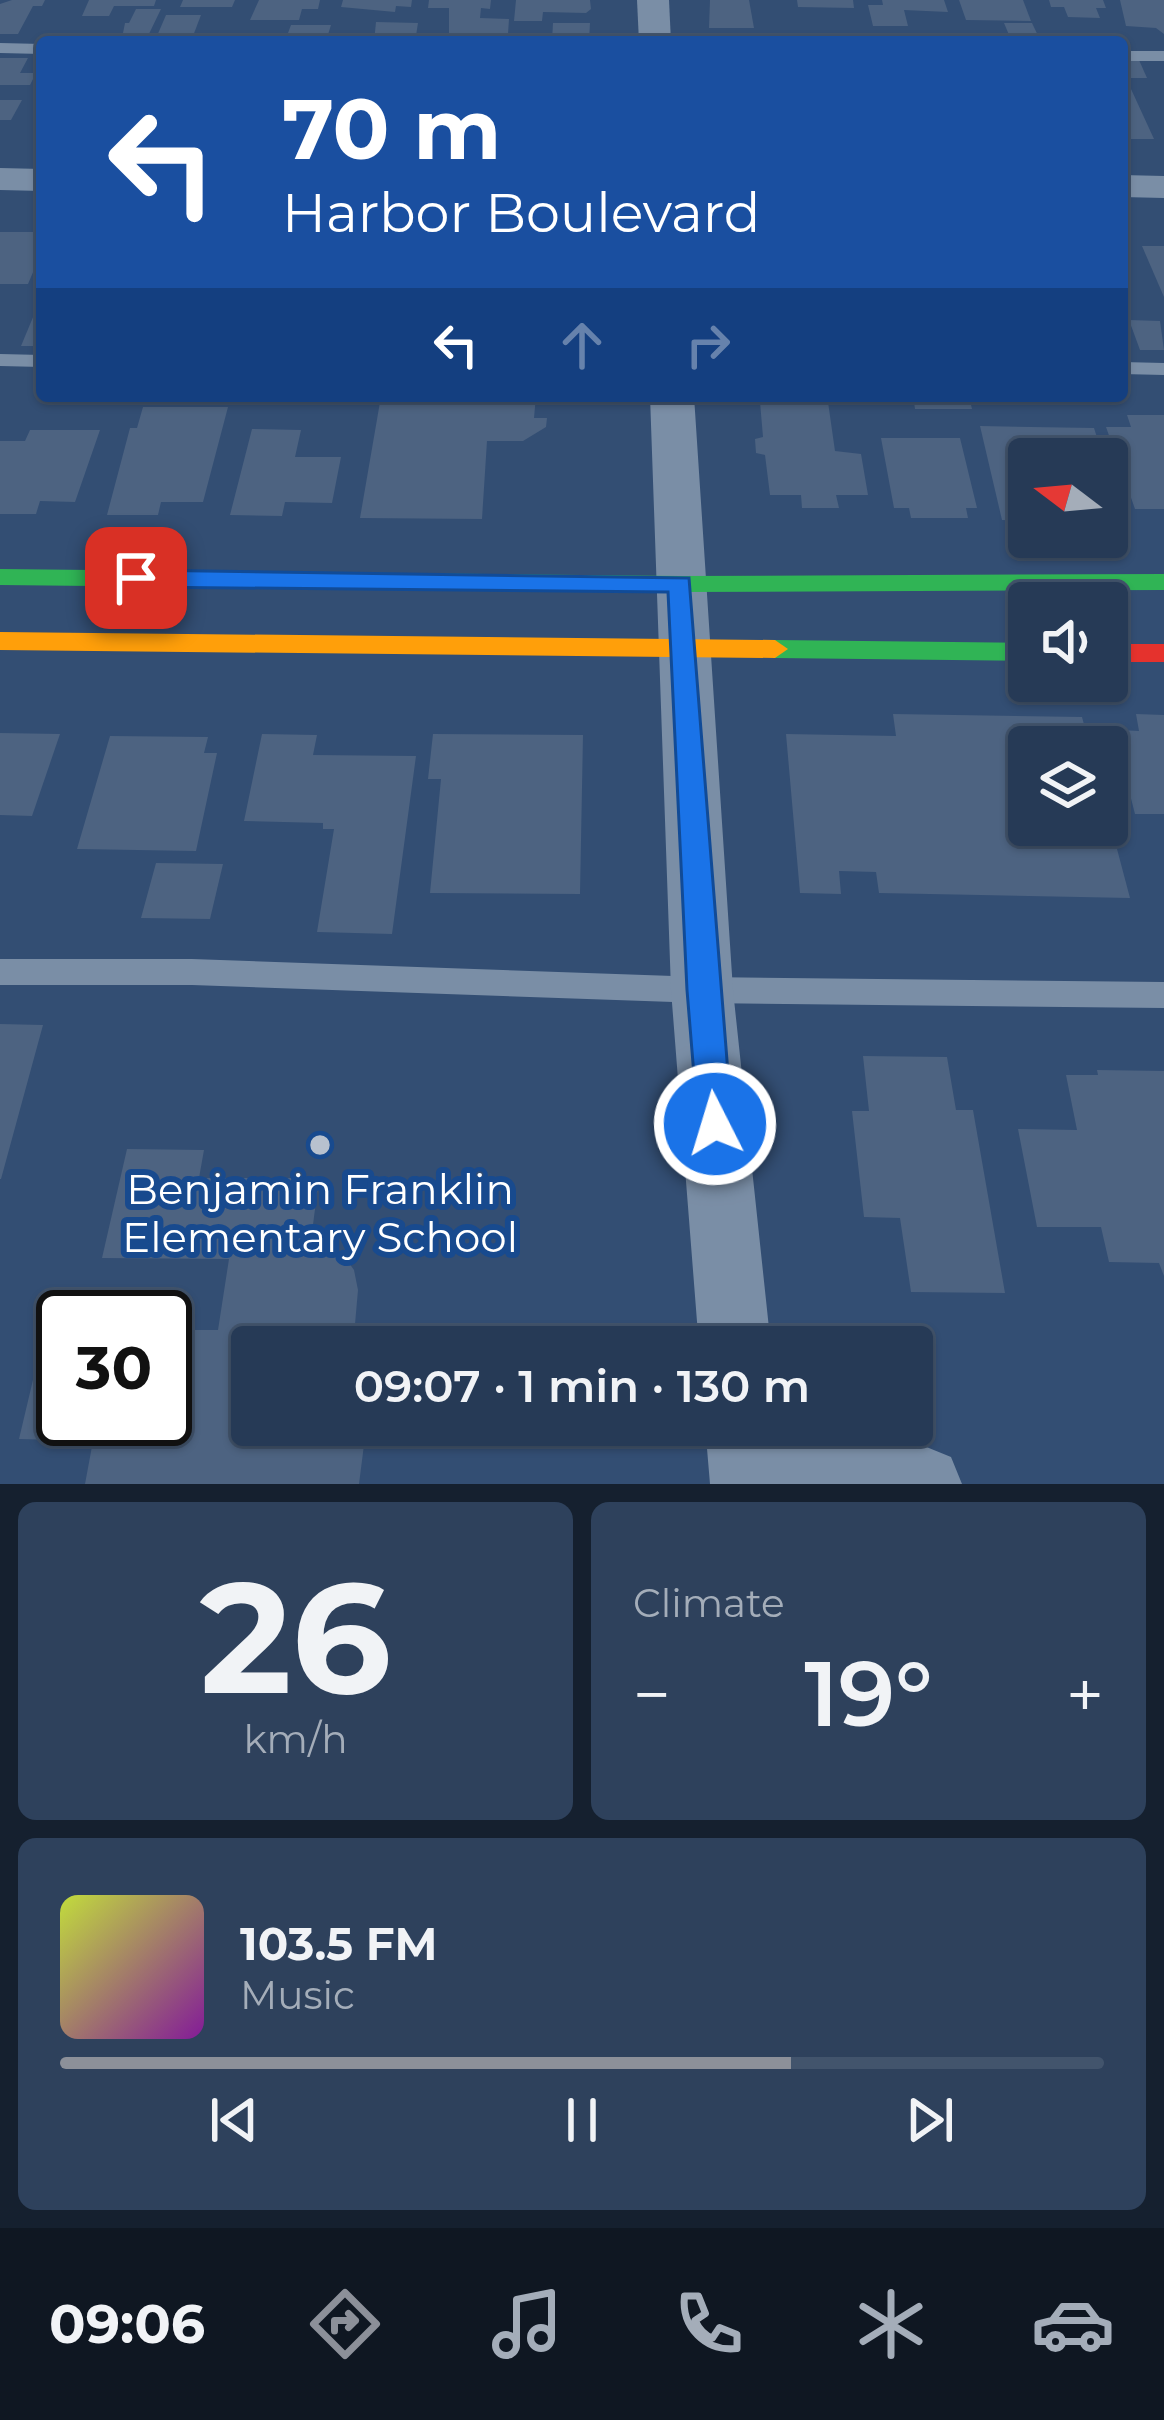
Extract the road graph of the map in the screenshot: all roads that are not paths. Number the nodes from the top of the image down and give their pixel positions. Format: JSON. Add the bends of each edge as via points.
{"nodes":[{"id":1,"x":652,"y":0,"type":"edge"},
{"id":2,"x":655,"y":36,"type":"edge"},
{"id":3,"x":0,"y":48,"type":"edge"},
{"id":4,"x":36,"y":49,"type":"edge"},
{"id":5,"x":1128,"y":56,"type":"edge"},
{"id":6,"x":1164,"y":56,"type":"edge"},
{"id":7,"x":0,"y":179,"type":"edge"},
{"id":8,"x":36,"y":180,"type":"edge"},
{"id":9,"x":1128,"y":186,"type":"edge"},
{"id":10,"x":1164,"y":187,"type":"edge"},
{"id":11,"x":0,"y":360,"type":"edge"},
{"id":12,"x":36,"y":361,"type":"edge"},
{"id":13,"x":1128,"y":368,"type":"edge"},
{"id":14,"x":1164,"y":369,"type":"edge"},
{"id":15,"x":672,"y":402,"type":"edge"},
{"id":16,"x":0,"y":577,"type":"edge"},
{"id":17,"x":1164,"y":582,"type":"edge"},
{"id":18,"x":680,"y":584,"type":"junction"},
{"id":19,"x":0,"y":641,"type":"edge"},
{"id":20,"x":682,"y":649,"type":"junction"},
{"id":21,"x":1008,"y":652,"type":"edge"},
{"id":22,"x":1128,"y":652,"type":"edge"},
{"id":23,"x":1164,"y":653,"type":"edge"},
{"id":24,"x":0,"y":972,"type":"edge"},
{"id":25,"x":702,"y":990,"type":"junction"},
{"id":26,"x":1164,"y":995,"type":"edge"},
{"id":27,"x":733,"y":1326,"type":"edge"},
{"id":28,"x":746,"y":1464,"type":"edge"},
{"id":29,"x":924,"y":1484,"type":"edge"}],
"edges":[{"from":1,"to":2,"type":"street"},
{"from":3,"to":4,"type":"lane"},
{"from":5,"to":6,"type":"lane"},
{"from":7,"to":8,"type":"street"},
{"from":9,"to":10,"type":"street"},
{"from":11,"to":12,"type":"lane"},
{"from":13,"to":14,"type":"lane"},
{"from":15,"to":18,"type":"street"},
{"from":16,"to":18,"type":"main road"},
{"from":17,"to":18,"type":"main road"},
{"from":18,"to":20,"type":"street"},
{"from":19,"to":20,"type":"main road"},
{"from":20,"to":21,"type":"main road"},
{"from":20,"to":25,"type":"street"},
{"from":22,"to":23,"type":"main road"},
{"from":24,"to":25,"type":"lane"},
{"from":25,"to":26,"type":"lane"},
{"from":25,"to":27,"type":"street"},
{"from":28,"to":29,"type":"street"}]}
